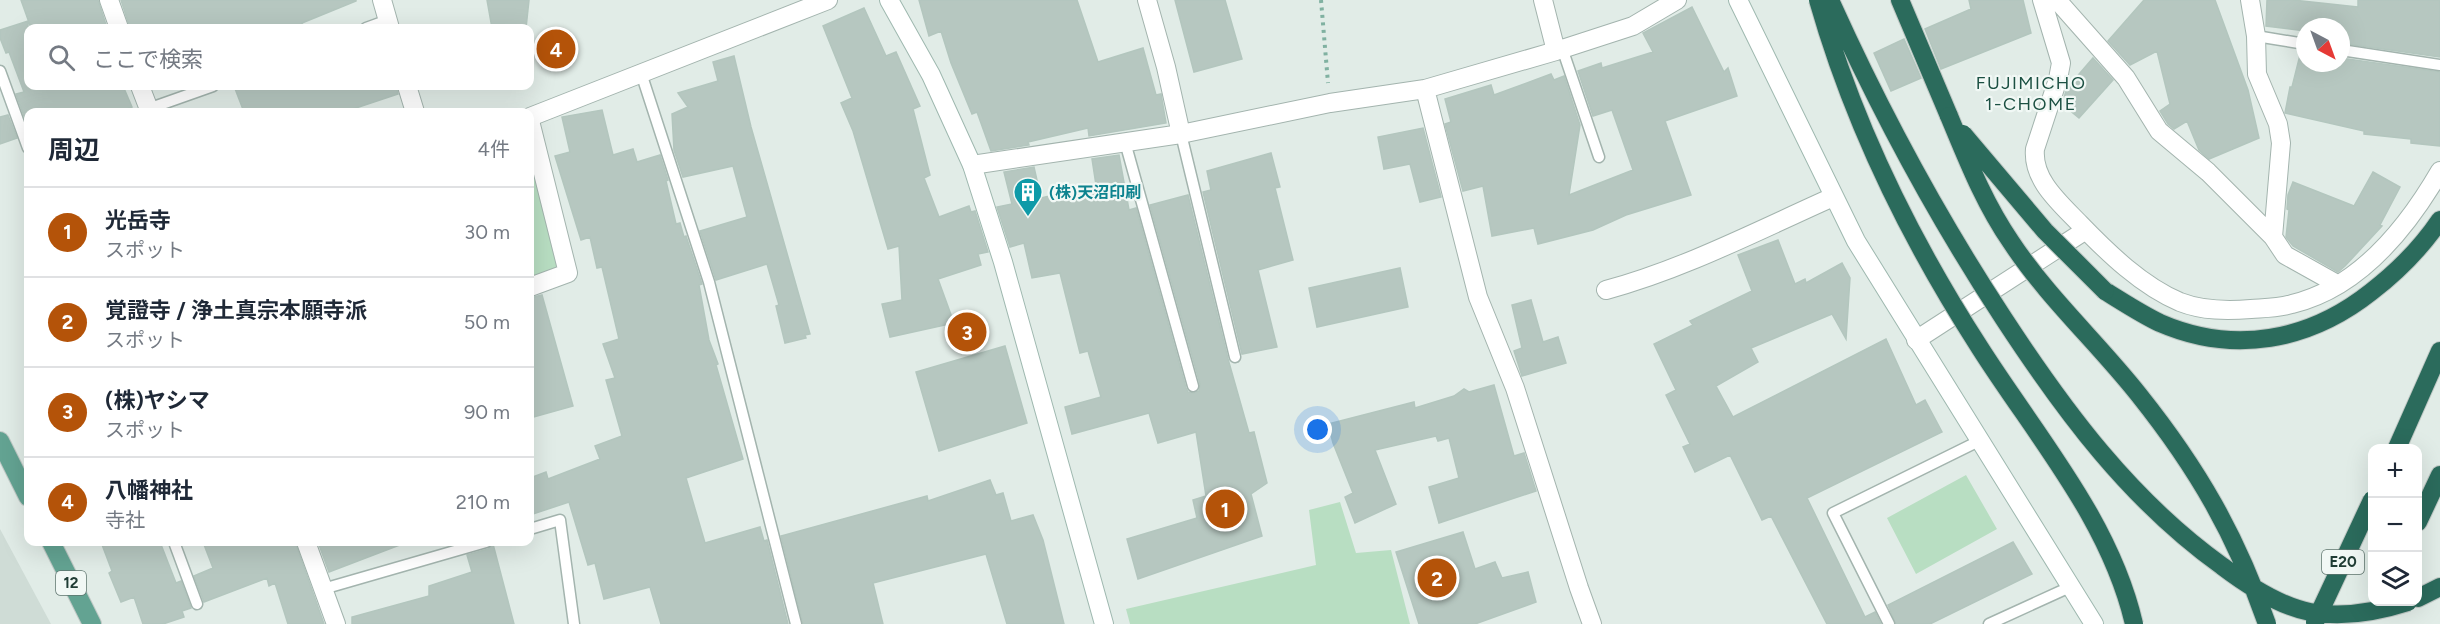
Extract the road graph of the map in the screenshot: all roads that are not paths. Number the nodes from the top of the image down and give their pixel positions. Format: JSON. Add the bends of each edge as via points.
{"nodes":[{"id":1,"x":109,"y":0,"type":"edge"},
{"id":2,"x":382,"y":0,"type":"edge"},
{"id":3,"x":828,"y":0,"type":"edge"},
{"id":4,"x":889,"y":0,"type":"edge"},
{"id":5,"x":1147,"y":0,"type":"edge"},
{"id":6,"x":1543,"y":0,"type":"edge"},
{"id":7,"x":1677,"y":0,"type":"edge"},
{"id":8,"x":1738,"y":0,"type":"edge"},
{"id":9,"x":1818,"y":0,"type":"edge"},
{"id":10,"x":1830,"y":0,"type":"edge"},
{"id":11,"x":1900,"y":0,"type":"edge"},
{"id":12,"x":2042,"y":0,"type":"edge"},
{"id":13,"x":2057,"y":0,"type":"edge"},
{"id":14,"x":2250,"y":0,"type":"edge"},
{"id":15,"x":118,"y":24,"type":"edge"},
{"id":16,"x":389,"y":24,"type":"edge"},
{"id":17,"x":2256,"y":36,"type":"junction"},
{"id":18,"x":2296,"y":43,"type":"edge"},
{"id":19,"x":1559,"y":50,"type":"junction"},
{"id":20,"x":2350,"y":51,"type":"edge"},
{"id":21,"x":2440,"y":65,"type":"edge"},
{"id":22,"x":0,"y":71,"type":"edge"},
{"id":23,"x":641,"y":73,"type":"junction"},
{"id":24,"x":1425,"y":89,"type":"junction"},
{"id":25,"x":141,"y":90,"type":"edge"},
{"id":26,"x":203,"y":90,"type":"edge"},
{"id":27,"x":408,"y":90,"type":"edge"},
{"id":28,"x":148,"y":108,"type":"edge"},
{"id":29,"x":157,"y":108,"type":"edge"},
{"id":30,"x":414,"y":108,"type":"edge"},
{"id":31,"x":1949,"y":116,"type":"junction"},
{"id":32,"x":534,"y":117,"type":"edge"},
{"id":33,"x":1181,"y":134,"type":"junction"},
{"id":34,"x":534,"y":135,"type":"edge"},
{"id":35,"x":24,"y":137,"type":"edge"},
{"id":36,"x":1125,"y":142,"type":"junction"},
{"id":37,"x":1599,"y":157,"type":"dead end"},
{"id":38,"x":972,"y":165,"type":"junction"},
{"id":39,"x":2440,"y":171,"type":"edge"},
{"id":40,"x":1833,"y":197,"type":"junction"},
{"id":41,"x":2440,"y":220,"type":"edge"},
{"id":42,"x":2086,"y":230,"type":"junction"},
{"id":43,"x":2273,"y":237,"type":"junction"},
{"id":44,"x":2337,"y":284,"type":"junction"},
{"id":45,"x":534,"y":286,"type":"edge"},
{"id":46,"x":1606,"y":290,"type":"dead end"},
{"id":47,"x":1916,"y":340,"type":"junction"},
{"id":48,"x":2440,"y":351,"type":"edge"},
{"id":49,"x":1235,"y":357,"type":"dead end"},
{"id":50,"x":1193,"y":386,"type":"dead end"},
{"id":51,"x":1981,"y":440,"type":"junction"},
{"id":52,"x":0,"y":441,"type":"edge"},
{"id":53,"x":2399,"y":444,"type":"edge"},
{"id":54,"x":2440,"y":474,"type":"edge"},
{"id":55,"x":24,"y":489,"type":"edge"},
{"id":56,"x":2368,"y":511,"type":"edge"},
{"id":57,"x":2422,"y":513,"type":"edge"},
{"id":58,"x":534,"y":528,"type":"edge"},
{"id":59,"x":53,"y":546,"type":"edge"},
{"id":60,"x":175,"y":546,"type":"edge"},
{"id":61,"x":308,"y":546,"type":"edge"},
{"id":62,"x":472,"y":546,"type":"edge"},
{"id":63,"x":2070,"y":587,"type":"junction"},
{"id":64,"x":2440,"y":587,"type":"edge"},
{"id":65,"x":324,"y":589,"type":"junction"},
{"id":66,"x":2422,"y":596,"type":"edge"},
{"id":67,"x":196,"y":604,"type":"dead end"},
{"id":68,"x":2378,"y":606,"type":"edge"},
{"id":69,"x":2396,"y":606,"type":"edge"},
{"id":70,"x":92,"y":624,"type":"edge"},
{"id":71,"x":336,"y":624,"type":"edge"},
{"id":72,"x":574,"y":624,"type":"edge"},
{"id":73,"x":796,"y":624,"type":"edge"},
{"id":74,"x":1104,"y":624,"type":"edge"},
{"id":75,"x":1592,"y":624,"type":"edge"},
{"id":76,"x":1889,"y":624,"type":"edge"},
{"id":77,"x":1989,"y":624,"type":"edge"},
{"id":78,"x":2094,"y":624,"type":"edge"},
{"id":79,"x":2134,"y":624,"type":"edge"},
{"id":80,"x":2267,"y":624,"type":"edge"},
{"id":81,"x":2314,"y":624,"type":"edge"},
{"id":82,"x":2369,"y":624,"type":"edge"}],
"edges":[{"from":1,"to":15,"type":"street"},
{"from":2,"to":16,"type":"street"},
{"from":3,"to":23,"type":"street"},
{"from":4,"to":38,"type":"street","via":[[931,75]]},
{"from":5,"to":33,"type":"street"},
{"from":6,"to":19,"type":"street"},
{"from":7,"to":19,"type":"street","via":[[1633,26]]},
{"from":8,"to":40,"type":"street"},
{"from":9,"to":79,"type":"highway","bridge":true,"via":[[1846,83],[1892,194],[1963,321],[2074,488],[2104,542]]},
{"from":10,"to":69,"type":"highway","bridge":true,"via":[[1890,126],[1960,251],[2037,368],[2128,485],[2200,551],[2277,600],[2309,612],[2346,615]]},
{"from":11,"to":31,"type":"highway"},
{"from":12,"to":42,"type":"street","via":[[2061,63],[2037,137],[2034,161],[2044,183]]},
{"from":13,"to":43,"type":"street","via":[[2126,78],[2159,131],[2208,172]]},
{"from":14,"to":17,"type":"street"},
{"from":17,"to":18,"type":"lane"},
{"from":17,"to":43,"type":"street","via":[[2257,74],[2278,124],[2281,143]]},
{"from":19,"to":24,"type":"street"},
{"from":19,"to":37,"type":"lane"},
{"from":20,"to":21,"type":"lane"},
{"from":22,"to":35,"type":"lane"},
{"from":23,"to":32,"type":"street"},
{"from":23,"to":73,"type":"lane","via":[[709,282]]},
{"from":24,"to":33,"type":"street","via":[[1330,103]]},
{"from":24,"to":75,"type":"street","via":[[1478,297],[1515,388]]},
{"from":25,"to":28,"type":"street"},
{"from":26,"to":29,"type":"lane"},
{"from":27,"to":30,"type":"street"},
{"from":31,"to":41,"type":"highway","bridge":true,"via":[[2044,231],[2105,291],[2161,323],[2189,333],[2249,341],[2282,337],[2319,325],[2377,288],[2409,259]]},
{"from":31,"to":80,"type":"highway","bridge":true,"via":[[1988,205],[2011,243],[2138,394],[2199,476],[2228,526]]},
{"from":33,"to":36,"type":"street"},
{"from":33,"to":49,"type":"lane"},
{"from":34,"to":45,"type":"street","via":[[568,273]]},
{"from":36,"to":38,"type":"street"},
{"from":36,"to":50,"type":"lane"},
{"from":38,"to":74,"type":"street"},
{"from":39,"to":44,"type":"street","via":[[2388,244]]},
{"from":40,"to":46,"type":"street","via":[[1657,273]]},
{"from":40,"to":47,"type":"street"},
{"from":42,"to":44,"type":"street","via":[[2140,278],[2178,301],[2202,308],[2229,311],[2292,304]]},
{"from":42,"to":47,"type":"street"},
{"from":43,"to":44,"type":"street","via":[[2284,255]]},
{"from":47,"to":51,"type":"street"},
{"from":48,"to":53,"type":"highway"},
{"from":51,"to":63,"type":"street"},
{"from":51,"to":76,"type":"lane","via":[[1833,513]]},
{"from":52,"to":55,"type":"main road"},
{"from":54,"to":57,"type":"highway"},
{"from":56,"to":81,"type":"highway","number":"E20","bridge":true},
{"from":58,"to":72,"type":"lane","via":[[560,520]]},
{"from":59,"to":70,"type":"main road","number":"12"},
{"from":60,"to":67,"type":"lane"},
{"from":61,"to":65,"type":"street"},
{"from":62,"to":65,"type":"lane"},
{"from":63,"to":77,"type":"lane"},
{"from":63,"to":78,"type":"street"},
{"from":64,"to":66,"type":"highway"},
{"from":65,"to":71,"type":"street"},
{"from":68,"to":82,"type":"highway"}]}
